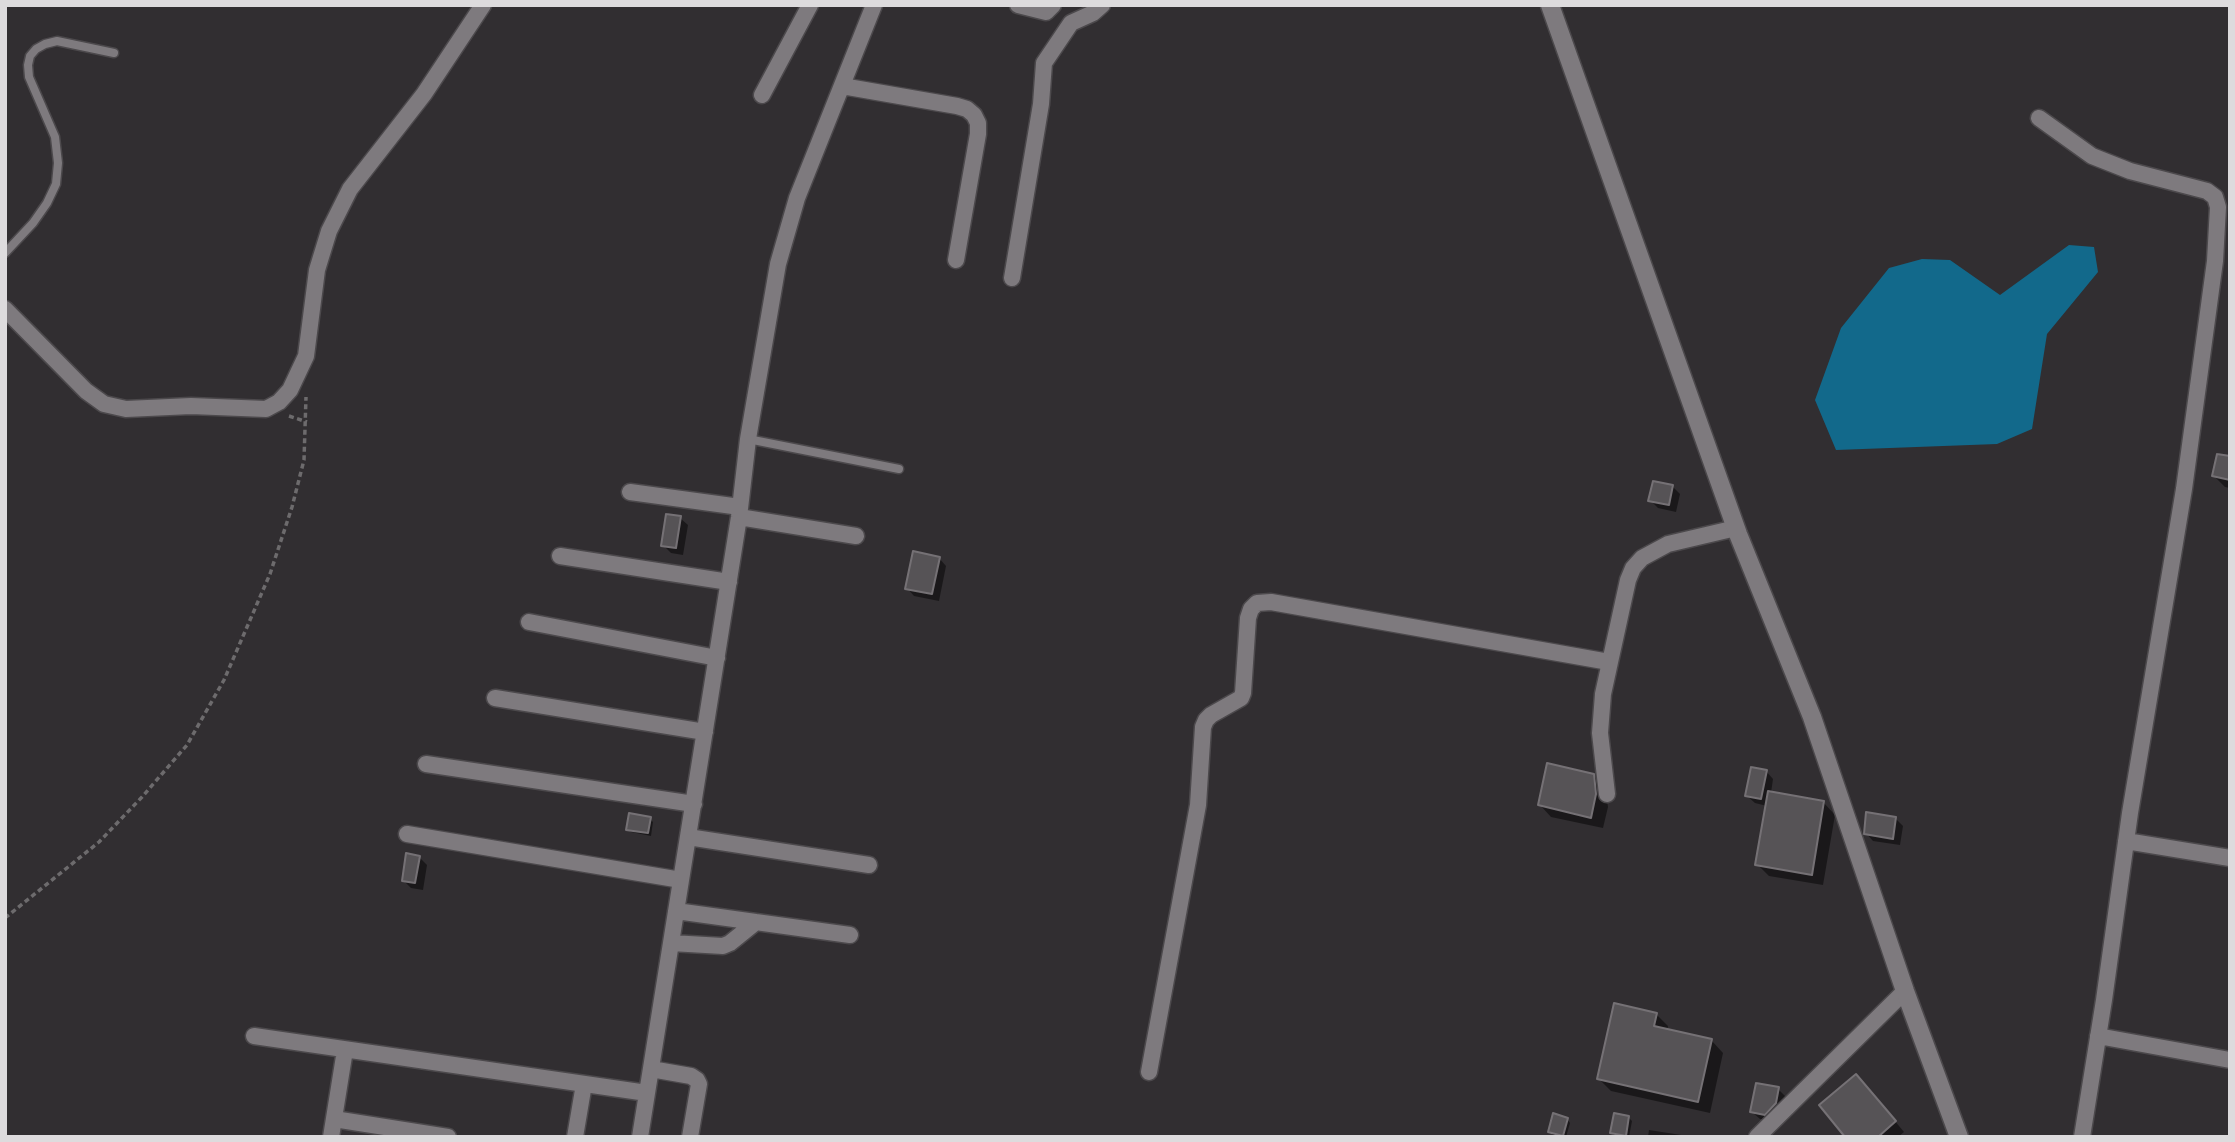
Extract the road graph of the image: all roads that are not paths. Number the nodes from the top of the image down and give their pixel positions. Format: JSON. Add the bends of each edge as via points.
{"nodes":[{"id":1,"x":483,"y":5,"type":"edge"},
{"id":2,"x":810,"y":5,"type":"edge"},
{"id":3,"x":874,"y":5,"type":"edge"},
{"id":4,"x":1018,"y":5,"type":"edge"},
{"id":5,"x":1053,"y":5,"type":"edge"},
{"id":6,"x":1102,"y":5,"type":"edge"},
{"id":7,"x":1550,"y":5,"type":"edge"},
{"id":8,"x":114,"y":52,"type":"dead end"},
{"id":9,"x":842,"y":86,"type":"junction"},
{"id":10,"x":762,"y":95,"type":"dead end"},
{"id":11,"x":2039,"y":118,"type":"dead end"},
{"id":12,"x":2222,"y":196,"type":"edge"},
{"id":13,"x":5,"y":253,"type":"edge"},
{"id":14,"x":956,"y":260,"type":"dead end"},
{"id":15,"x":1012,"y":278,"type":"dead end"},
{"id":16,"x":5,"y":309,"type":"edge"},
{"id":17,"x":748,"y":439,"type":"junction"},
{"id":18,"x":899,"y":469,"type":"dead end"},
{"id":19,"x":630,"y":492,"type":"dead end"},
{"id":20,"x":740,"y":512,"type":"junction"},
{"id":21,"x":1736,"y":528,"type":"junction"},
{"id":22,"x":856,"y":536,"type":"dead end"},
{"id":23,"x":560,"y":556,"type":"dead end"},
{"id":24,"x":729,"y":582,"type":"junction"},
{"id":25,"x":529,"y":622,"type":"dead end"},
{"id":26,"x":717,"y":658,"type":"junction"},
{"id":27,"x":1609,"y":662,"type":"junction"},
{"id":28,"x":495,"y":698,"type":"dead end"},
{"id":29,"x":705,"y":732,"type":"junction"},
{"id":30,"x":426,"y":764,"type":"dead end"},
{"id":31,"x":1608,"y":794,"type":"dead end"},
{"id":32,"x":694,"y":804,"type":"junction"},
{"id":33,"x":407,"y":834,"type":"dead end"},
{"id":34,"x":688,"y":837,"type":"junction"},
{"id":35,"x":2126,"y":841,"type":"junction"},
{"id":36,"x":2230,"y":858,"type":"edge"},
{"id":37,"x":869,"y":865,"type":"dead end"},
{"id":38,"x":681,"y":880,"type":"junction"},
{"id":39,"x":676,"y":911,"type":"junction"},
{"id":40,"x":756,"y":922,"type":"junction"},
{"id":41,"x":850,"y":935,"type":"dead end"},
{"id":42,"x":671,"y":943,"type":"junction"},
{"id":43,"x":1905,"y":990,"type":"junction"},
{"id":44,"x":254,"y":1036,"type":"dead end"},
{"id":45,"x":2098,"y":1036,"type":"junction"},
{"id":46,"x":345,"y":1050,"type":"junction"},
{"id":47,"x":2230,"y":1060,"type":"edge"},
{"id":48,"x":651,"y":1069,"type":"junction"},
{"id":49,"x":1149,"y":1072,"type":"dead end"},
{"id":50,"x":584,"y":1084,"type":"junction"},
{"id":51,"x":647,"y":1093,"type":"junction"},
{"id":52,"x":334,"y":1119,"type":"junction"},
{"id":53,"x":331,"y":1137,"type":"edge"},
{"id":54,"x":448,"y":1137,"type":"edge"},
{"id":55,"x":575,"y":1137,"type":"edge"},
{"id":56,"x":640,"y":1137,"type":"edge"},
{"id":57,"x":690,"y":1137,"type":"edge"},
{"id":58,"x":1757,"y":1137,"type":"edge"},
{"id":59,"x":1959,"y":1137,"type":"edge"},
{"id":60,"x":2082,"y":1137,"type":"edge"}],
"edges":[{"from":1,"to":16,"type":"street","via":[[424,94],[350,189],[329,231],[317,270],[306,356],[279,402],[266,409],[126,409],[104,404]]},
{"from":2,"to":10,"type":"street"},
{"from":3,"to":9,"type":"street"},
{"from":4,"to":5,"type":"street","via":[[1046,12]]},
{"from":6,"to":15,"type":"street","via":[[1071,23],[1044,63]]},
{"from":7,"to":21,"type":"street"},
{"from":8,"to":13,"type":"lane","via":[[57,41],[30,56],[29,77],[55,137],[56,184],[33,223]]},
{"from":9,"to":14,"type":"street","via":[[957,106],[974,115],[978,134]]},
{"from":9,"to":17,"type":"street","via":[[786,231]]},
{"from":11,"to":12,"type":"street","via":[[2105,162]]},
{"from":12,"to":35,"type":"street","via":[[2172,573]]},
{"from":17,"to":18,"type":"lane"},
{"from":17,"to":20,"type":"street"},
{"from":19,"to":20,"type":"street"},
{"from":20,"to":22,"type":"street"},
{"from":20,"to":24,"type":"street"},
{"from":21,"to":27,"type":"street","via":[[1668,544],[1642,558],[1628,580]]},
{"from":21,"to":43,"type":"street","via":[[1812,717]]},
{"from":23,"to":24,"type":"street"},
{"from":24,"to":26,"type":"street"},
{"from":25,"to":26,"type":"street"},
{"from":26,"to":29,"type":"street"},
{"from":27,"to":31,"type":"street","via":[[1600,733]]},
{"from":27,"to":49,"type":"street","via":[[1257,603],[1248,618],[1243,693],[1237,702],[1211,715],[1203,727],[1198,806]]},
{"from":28,"to":29,"type":"street"},
{"from":29,"to":32,"type":"street"},
{"from":30,"to":32,"type":"street"},
{"from":32,"to":34,"type":"street"},
{"from":33,"to":38,"type":"street"},
{"from":34,"to":37,"type":"street"},
{"from":34,"to":38,"type":"street"},
{"from":35,"to":36,"type":"street"},
{"from":35,"to":45,"type":"street"},
{"from":38,"to":39,"type":"street"},
{"from":39,"to":40,"type":"street"},
{"from":39,"to":42,"type":"street"},
{"from":40,"to":41,"type":"street"},
{"from":40,"to":42,"type":"street","via":[[723,946]]},
{"from":42,"to":48,"type":"street"},
{"from":43,"to":58,"type":"street"},
{"from":43,"to":59,"type":"street"},
{"from":44,"to":46,"type":"street"},
{"from":45,"to":47,"type":"street"},
{"from":45,"to":60,"type":"street"},
{"from":46,"to":50,"type":"street"},
{"from":46,"to":52,"type":"street"},
{"from":48,"to":51,"type":"street"},
{"from":48,"to":57,"type":"street","via":[[697,1080]]},
{"from":50,"to":51,"type":"street"},
{"from":50,"to":55,"type":"street"},
{"from":51,"to":56,"type":"street"},
{"from":52,"to":53,"type":"street"},
{"from":52,"to":54,"type":"street"}]}
